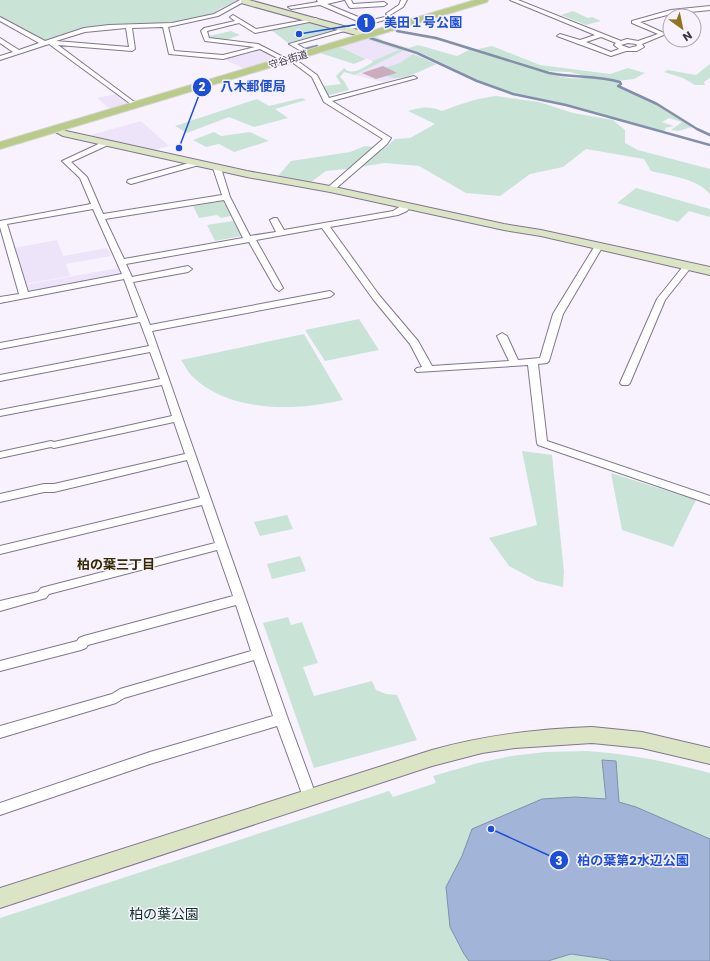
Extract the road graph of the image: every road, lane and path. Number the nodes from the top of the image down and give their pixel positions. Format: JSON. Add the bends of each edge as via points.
{"nodes":[{"id":1,"x":244,"y":0,"type":"edge"},
{"id":2,"x":289,"y":0,"type":"edge"},
{"id":3,"x":341,"y":0,"type":"edge"},
{"id":4,"x":348,"y":0,"type":"edge"},
{"id":5,"x":404,"y":0,"type":"edge"},
{"id":6,"x":484,"y":0,"type":"edge"},
{"id":7,"x":513,"y":0,"type":"edge"},
{"id":8,"x":320,"y":1,"type":"edge"},
{"id":9,"x":383,"y":2,"type":"edge"},
{"id":10,"x":710,"y":8,"type":"edge"},
{"id":11,"x":290,"y":10,"type":"junction"},
{"id":12,"x":219,"y":14,"type":"junction"},
{"id":13,"x":389,"y":16,"type":"junction"},
{"id":14,"x":0,"y":19,"type":"edge"},
{"id":15,"x":316,"y":20,"type":"junction"},
{"id":16,"x":240,"y":21,"type":"junction"},
{"id":17,"x":367,"y":23,"type":"junction"},
{"id":18,"x":165,"y":25,"type":"junction"},
{"id":19,"x":400,"y":25,"type":"junction"},
{"id":20,"x":129,"y":26,"type":"junction"},
{"id":21,"x":346,"y":29,"type":"junction"},
{"id":22,"x":366,"y":35,"type":"junction"},
{"id":23,"x":602,"y":35,"type":"junction"},
{"id":24,"x":560,"y":36,"type":"dead end"},
{"id":25,"x":95,"y":37,"type":"junction"},
{"id":26,"x":0,"y":40,"type":"edge"},
{"id":27,"x":580,"y":42,"type":"junction"},
{"id":28,"x":47,"y":43,"type":"junction"},
{"id":29,"x":620,"y":43,"type":"junction"},
{"id":30,"x":638,"y":43,"type":"junction"},
{"id":31,"x":260,"y":47,"type":"junction"},
{"id":32,"x":626,"y":50,"type":"junction"},
{"id":33,"x":18,"y":52,"type":"junction"},
{"id":34,"x":308,"y":53,"type":"junction"},
{"id":35,"x":0,"y":58,"type":"edge"},
{"id":36,"x":288,"y":59,"type":"junction"},
{"id":37,"x":414,"y":78,"type":"dead end"},
{"id":38,"x":326,"y":100,"type":"junction"},
{"id":39,"x":135,"y":105,"type":"junction"},
{"id":40,"x":54,"y":129,"type":"junction"},
{"id":41,"x":105,"y":143,"type":"junction"},
{"id":42,"x":0,"y":146,"type":"edge"},
{"id":43,"x":196,"y":163,"type":"junction"},
{"id":44,"x":217,"y":168,"type":"junction"},
{"id":45,"x":131,"y":182,"type":"dead end"},
{"id":46,"x":330,"y":190,"type":"junction"},
{"id":47,"x":226,"y":197,"type":"junction"},
{"id":48,"x":96,"y":206,"type":"junction"},
{"id":49,"x":406,"y":206,"type":"junction"},
{"id":50,"x":100,"y":217,"type":"junction"},
{"id":51,"x":274,"y":220,"type":"dead end"},
{"id":52,"x":2,"y":223,"type":"edge"},
{"id":53,"x":324,"y":225,"type":"junction"},
{"id":54,"x":281,"y":233,"type":"junction"},
{"id":55,"x":250,"y":238,"type":"junction"},
{"id":56,"x":599,"y":246,"type":"junction"},
{"id":57,"x":121,"y":262,"type":"junction"},
{"id":58,"x":688,"y":266,"type":"junction"},
{"id":59,"x":188,"y":269,"type":"dead end"},
{"id":60,"x":710,"y":271,"type":"edge"},
{"id":61,"x":128,"y":278,"type":"junction"},
{"id":62,"x":279,"y":288,"type":"dead end"},
{"id":63,"x":330,"y":294,"type":"dead end"},
{"id":64,"x":24,"y":295,"type":"junction"},
{"id":65,"x":0,"y":300,"type":"edge"},
{"id":66,"x":144,"y":324,"type":"junction"},
{"id":67,"x":502,"y":336,"type":"dead end"},
{"id":68,"x":0,"y":346,"type":"edge"},
{"id":69,"x":154,"y":348,"type":"junction"},
{"id":70,"x":533,"y":362,"type":"junction"},
{"id":71,"x":515,"y":363,"type":"junction"},
{"id":72,"x":0,"y":378,"type":"edge"},
{"id":73,"x":165,"y":380,"type":"junction"},
{"id":74,"x":625,"y":383,"type":"dead end"},
{"id":75,"x":0,"y":414,"type":"edge"},
{"id":76,"x":178,"y":418,"type":"junction"},
{"id":77,"x":0,"y":455,"type":"edge"},
{"id":78,"x":190,"y":456,"type":"junction"},
{"id":79,"x":0,"y":498,"type":"edge"},
{"id":80,"x":206,"y":500,"type":"junction"},
{"id":81,"x":710,"y":500,"type":"edge"},
{"id":82,"x":222,"y":545,"type":"junction"},
{"id":83,"x":0,"y":550,"type":"edge"},
{"id":84,"x":240,"y":599,"type":"junction"},
{"id":85,"x":0,"y":606,"type":"edge"},
{"id":86,"x":259,"y":654,"type":"junction"},
{"id":87,"x":0,"y":666,"type":"edge"},
{"id":88,"x":280,"y":719,"type":"junction"},
{"id":89,"x":0,"y":732,"type":"edge"},
{"id":90,"x":710,"y":756,"type":"edge"},
{"id":91,"x":310,"y":798,"type":"junction"},
{"id":92,"x":0,"y":809,"type":"edge"},
{"id":93,"x":0,"y":898,"type":"edge"}],
"edges":[{"from":1,"to":11,"type":"street"},
{"from":1,"to":12,"type":"street"},
{"from":2,"to":11,"type":"street"},
{"from":3,"to":8,"type":"street"},
{"from":4,"to":9,"type":"street","via":[[351,6]]},
{"from":5,"to":13,"type":"street"},
{"from":6,"to":19,"type":"main road","name":"守谷街道"},
{"from":7,"to":23,"type":"street"},
{"from":8,"to":11,"type":"street"},
{"from":8,"to":17,"type":"street"},
{"from":9,"to":13,"type":"street"},
{"from":10,"to":30,"type":"street","via":[[671,12],[634,22],[663,34]]},
{"from":11,"to":15,"type":"street"},
{"from":12,"to":16,"type":"street"},
{"from":12,"to":18,"type":"street"},
{"from":13,"to":17,"type":"street"},
{"from":13,"to":19,"type":"street"},
{"from":14,"to":28,"type":"street"},
{"from":15,"to":16,"type":"street","via":[[256,31]]},
{"from":15,"to":21,"type":"street"},
{"from":16,"to":31,"type":"street","via":[[206,29],[204,31],[207,40]]},
{"from":17,"to":21,"type":"street"},
{"from":18,"to":20,"type":"street"},
{"from":18,"to":31,"type":"street","via":[[171,53],[223,57]]},
{"from":19,"to":22,"type":"main road","name":"守谷街道"},
{"from":20,"to":25,"type":"street"},
{"from":20,"to":25,"type":"street","via":[[132,49]]},
{"from":21,"to":22,"type":"street"},
{"from":21,"to":34,"type":"street","via":[[292,44]]},
{"from":22,"to":34,"type":"main road","name":"守谷街道"},
{"from":23,"to":27,"type":"street"},
{"from":23,"to":29,"type":"street"},
{"from":24,"to":27,"type":"street"},
{"from":25,"to":28,"type":"street"},
{"from":25,"to":28,"type":"street","via":[[84,30]]},
{"from":26,"to":33,"type":"street"},
{"from":27,"to":32,"type":"street","via":[[611,54]]},
{"from":28,"to":33,"type":"street"},
{"from":28,"to":39,"type":"street"},
{"from":29,"to":30,"type":"street"},
{"from":29,"to":32,"type":"street","via":[[617,45]]},
{"from":30,"to":32,"type":"street","via":[[640,48]]},
{"from":31,"to":36,"type":"street"},
{"from":33,"to":35,"type":"street"},
{"from":34,"to":36,"type":"main road","name":"守谷街道"},
{"from":36,"to":38,"type":"street","via":[[315,76]]},
{"from":36,"to":39,"type":"main road","name":"守谷街道"},
{"from":37,"to":38,"type":"street"},
{"from":38,"to":46,"type":"street","via":[[387,140]]},
{"from":39,"to":40,"type":"main road","name":"守谷街道"},
{"from":40,"to":41,"type":"street","via":[[63,134]]},
{"from":40,"to":42,"type":"main road","name":"守谷街道"},
{"from":41,"to":43,"type":"street"},
{"from":41,"to":48,"type":"street","via":[[66,162],[83,177]]},
{"from":43,"to":44,"type":"street"},
{"from":43,"to":45,"type":"street"},
{"from":44,"to":46,"type":"street"},
{"from":44,"to":47,"type":"street"},
{"from":46,"to":49,"type":"street"},
{"from":47,"to":50,"type":"street"},
{"from":47,"to":55,"type":"street"},
{"from":48,"to":50,"type":"street"},
{"from":48,"to":52,"type":"street"},
{"from":49,"to":53,"type":"street","via":[[395,213]]},
{"from":49,"to":56,"type":"street"},
{"from":50,"to":57,"type":"street"},
{"from":51,"to":54,"type":"street"},
{"from":52,"to":64,"type":"street"},
{"from":53,"to":54,"type":"street"},
{"from":53,"to":71,"type":"street","via":[[384,307],[413,340],[423,357],[424,370]]},
{"from":54,"to":55,"type":"street"},
{"from":55,"to":57,"type":"street"},
{"from":55,"to":62,"type":"street"},
{"from":56,"to":58,"type":"street"},
{"from":56,"to":70,"type":"street","via":[[558,314],[544,361]]},
{"from":57,"to":61,"type":"street"},
{"from":58,"to":60,"type":"street"},
{"from":58,"to":74,"type":"street","via":[[661,299]]},
{"from":59,"to":61,"type":"street"},
{"from":61,"to":64,"type":"street"},
{"from":61,"to":66,"type":"street"},
{"from":63,"to":66,"type":"street"},
{"from":64,"to":65,"type":"street"},
{"from":66,"to":68,"type":"street"},
{"from":66,"to":69,"type":"street"},
{"from":67,"to":71,"type":"street"},
{"from":69,"to":72,"type":"street"},
{"from":69,"to":73,"type":"street"},
{"from":70,"to":71,"type":"street"},
{"from":70,"to":81,"type":"street","via":[[542,444]]},
{"from":73,"to":75,"type":"street"},
{"from":73,"to":76,"type":"street"},
{"from":76,"to":77,"type":"street"},
{"from":76,"to":78,"type":"street"},
{"from":78,"to":79,"type":"street"},
{"from":78,"to":80,"type":"street"},
{"from":80,"to":82,"type":"street"},
{"from":80,"to":83,"type":"street"},
{"from":82,"to":84,"type":"street"},
{"from":82,"to":85,"type":"street","via":[[45,591]]},
{"from":84,"to":86,"type":"street"},
{"from":84,"to":87,"type":"street"},
{"from":86,"to":88,"type":"street"},
{"from":86,"to":89,"type":"street"},
{"from":88,"to":91,"type":"street"},
{"from":88,"to":92,"type":"street","via":[[150,758]]},
{"from":90,"to":91,"type":"street","via":[[679,747],[599,735],[529,737],[458,750]]},
{"from":91,"to":93,"type":"street"}]}
